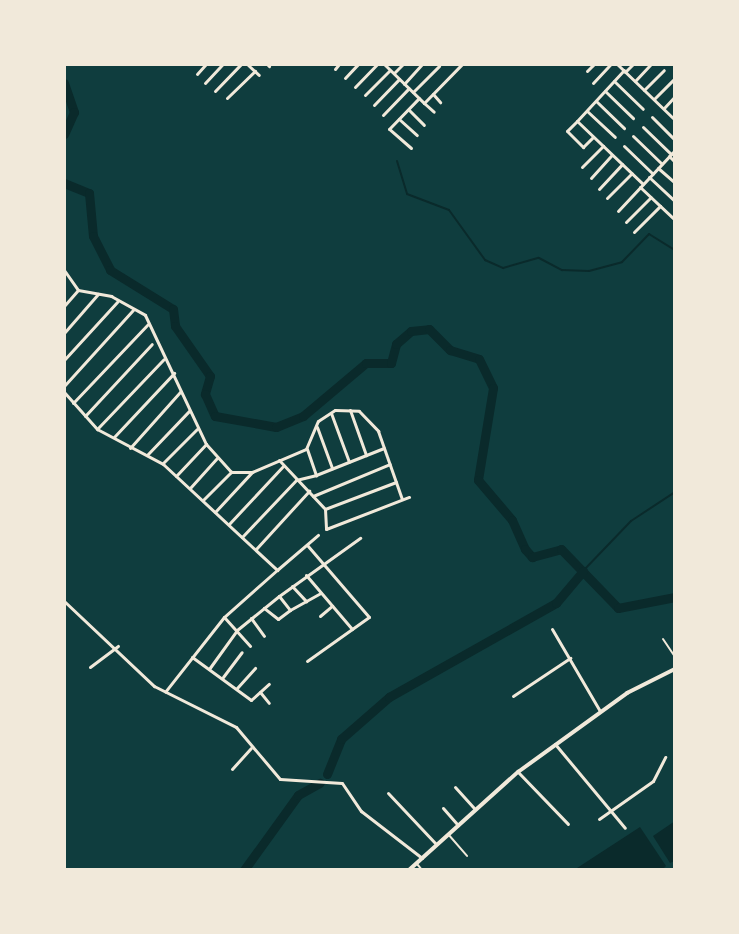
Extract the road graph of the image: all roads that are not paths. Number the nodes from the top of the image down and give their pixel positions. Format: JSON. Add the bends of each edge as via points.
{"nodes":[{"id":1,"x":206,"y":64,"type":"edge"},
{"id":2,"x":223,"y":64,"type":"edge"},
{"id":3,"x":241,"y":64,"type":"edge"},
{"id":4,"x":247,"y":64,"type":"edge"},
{"id":5,"x":339,"y":64,"type":"edge"},
{"id":6,"x":358,"y":64,"type":"edge"},
{"id":7,"x":377,"y":64,"type":"edge"},
{"id":8,"x":384,"y":64,"type":"edge"},
{"id":9,"x":403,"y":64,"type":"edge"},
{"id":10,"x":422,"y":64,"type":"edge"},
{"id":11,"x":462,"y":64,"type":"edge"},
{"id":12,"x":594,"y":64,"type":"edge"},
{"id":13,"x":611,"y":64,"type":"edge"},
{"id":14,"x":617,"y":64,"type":"edge"},
{"id":15,"x":633,"y":64,"type":"edge"},
{"id":16,"x":651,"y":64,"type":"edge"},
{"id":17,"x":439,"y":66,"type":"dead end"},
{"id":18,"x":335,"y":69,"type":"dead end"},
{"id":19,"x":664,"y":70,"type":"dead end"},
{"id":20,"x":587,"y":71,"type":"dead end"},
{"id":21,"x":625,"y":71,"type":"junction"},
{"id":22,"x":392,"y":72,"type":"junction"},
{"id":23,"x":197,"y":74,"type":"dead end"},
{"id":24,"x":345,"y":78,"type":"dead end"},
{"id":25,"x":399,"y":79,"type":"junction"},
{"id":26,"x":673,"y":80,"type":"dead end"},
{"id":27,"x":614,"y":81,"type":"junction"},
{"id":28,"x":635,"y":81,"type":"junction"},
{"id":29,"x":205,"y":83,"type":"dead end"},
{"id":30,"x":593,"y":83,"type":"dead end"},
{"id":31,"x":404,"y":84,"type":"junction"},
{"id":32,"x":355,"y":87,"type":"dead end"},
{"id":33,"x":411,"y":90,"type":"junction"},
{"id":34,"x":644,"y":90,"type":"junction"},
{"id":35,"x":215,"y":91,"type":"dead end"},
{"id":36,"x":605,"y":91,"type":"junction"},
{"id":37,"x":433,"y":94,"type":"junction"},
{"id":38,"x":365,"y":95,"type":"dead end"},
{"id":39,"x":675,"y":96,"type":"edge"},
{"id":40,"x":227,"y":98,"type":"dead end"},
{"id":41,"x":419,"y":98,"type":"junction"},
{"id":42,"x":654,"y":99,"type":"junction"},
{"id":43,"x":596,"y":101,"type":"junction"},
{"id":44,"x":440,"y":102,"type":"dead end"},
{"id":45,"x":424,"y":103,"type":"junction"},
{"id":46,"x":374,"y":105,"type":"dead end"},
{"id":47,"x":663,"y":108,"type":"junction"},
{"id":48,"x":408,"y":109,"type":"junction"},
{"id":49,"x":643,"y":109,"type":"dead end"},
{"id":50,"x":587,"y":111,"type":"junction"},
{"id":51,"x":434,"y":112,"type":"dead end"},
{"id":52,"x":383,"y":115,"type":"dead end"},
{"id":53,"x":652,"y":117,"type":"dead end"},
{"id":54,"x":674,"y":117,"type":"edge"},
{"id":55,"x":633,"y":118,"type":"dead end"},
{"id":56,"x":399,"y":119,"type":"junction"},
{"id":57,"x":577,"y":121,"type":"junction"},
{"id":58,"x":424,"y":125,"type":"dead end"},
{"id":59,"x":643,"y":127,"type":"dead end"},
{"id":60,"x":624,"y":128,"type":"dead end"},
{"id":61,"x":417,"y":135,"type":"dead end"},
{"id":62,"x":633,"y":136,"type":"dead end"},
{"id":63,"x":593,"y":137,"type":"junction"},
{"id":64,"x":615,"y":137,"type":"dead end"},
{"id":65,"x":675,"y":140,"type":"edge"},
{"id":66,"x":603,"y":146,"type":"junction"},
{"id":67,"x":624,"y":146,"type":"dead end"},
{"id":68,"x":411,"y":148,"type":"dead end"},
{"id":69,"x":672,"y":154,"type":"edge"},
{"id":70,"x":612,"y":155,"type":"junction"},
{"id":71,"x":675,"y":162,"type":"edge"},
{"id":72,"x":622,"y":164,"type":"junction"},
{"id":73,"x":660,"y":166,"type":"junction"},
{"id":74,"x":582,"y":167,"type":"dead end"},
{"id":75,"x":632,"y":173,"type":"junction"},
{"id":76,"x":651,"y":176,"type":"junction"},
{"id":77,"x":591,"y":178,"type":"dead end"},
{"id":78,"x":675,"y":183,"type":"edge"},
{"id":79,"x":642,"y":186,"type":"junction"},
{"id":80,"x":599,"y":189,"type":"dead end"},
{"id":81,"x":651,"y":197,"type":"junction"},
{"id":82,"x":607,"y":198,"type":"dead end"},
{"id":83,"x":675,"y":201,"type":"edge"},
{"id":84,"x":660,"y":206,"type":"junction"},
{"id":85,"x":618,"y":211,"type":"dead end"},
{"id":86,"x":675,"y":220,"type":"edge"},
{"id":87,"x":626,"y":222,"type":"dead end"},
{"id":88,"x":634,"y":232,"type":"dead end"},
{"id":89,"x":64,"y":270,"type":"edge"},
{"id":90,"x":66,"y":278,"type":"edge"},
{"id":91,"x":78,"y":290,"type":"junction"},
{"id":92,"x":98,"y":294,"type":"junction"},
{"id":93,"x":117,"y":302,"type":"junction"},
{"id":94,"x":64,"y":306,"type":"edge"},
{"id":95,"x":133,"y":310,"type":"junction"},
{"id":96,"x":147,"y":325,"type":"junction"},
{"id":97,"x":64,"y":333,"type":"edge"},
{"id":98,"x":152,"y":344,"type":"junction"},
{"id":99,"x":164,"y":359,"type":"junction"},
{"id":100,"x":64,"y":360,"type":"edge"},
{"id":101,"x":174,"y":373,"type":"junction"},
{"id":102,"x":64,"y":386,"type":"edge"},
{"id":103,"x":181,"y":391,"type":"junction"},
{"id":104,"x":64,"y":392,"type":"edge"},
{"id":105,"x":73,"y":403,"type":"junction"},
{"id":106,"x":350,"y":410,"type":"junction"},
{"id":107,"x":189,"y":411,"type":"junction"},
{"id":108,"x":331,"y":412,"type":"junction"},
{"id":109,"x":85,"y":416,"type":"junction"},
{"id":110,"x":317,"y":427,"type":"junction"},
{"id":111,"x":97,"y":429,"type":"junction"},
{"id":112,"x":197,"y":429,"type":"junction"},
{"id":113,"x":113,"y":438,"type":"junction"},
{"id":114,"x":206,"y":444,"type":"junction"},
{"id":115,"x":130,"y":448,"type":"junction"},
{"id":116,"x":384,"y":448,"type":"junction"},
{"id":117,"x":307,"y":449,"type":"junction"},
{"id":118,"x":147,"y":455,"type":"junction"},
{"id":119,"x":366,"y":455,"type":"junction"},
{"id":120,"x":217,"y":458,"type":"junction"},
{"id":121,"x":278,"y":459,"type":"junction"},
{"id":122,"x":349,"y":462,"type":"junction"},
{"id":123,"x":163,"y":464,"type":"junction"},
{"id":124,"x":390,"y":464,"type":"junction"},
{"id":125,"x":283,"y":466,"type":"junction"},
{"id":126,"x":332,"y":468,"type":"junction"},
{"id":127,"x":231,"y":472,"type":"junction"},
{"id":128,"x":252,"y":472,"type":"junction"},
{"id":129,"x":316,"y":475,"type":"junction"},
{"id":130,"x":176,"y":476,"type":"junction"},
{"id":131,"x":296,"y":480,"type":"junction"},
{"id":132,"x":396,"y":482,"type":"junction"},
{"id":133,"x":189,"y":488,"type":"junction"},
{"id":134,"x":311,"y":494,"type":"junction"},
{"id":135,"x":409,"y":497,"type":"dead end"},
{"id":136,"x":402,"y":499,"type":"junction"},
{"id":137,"x":203,"y":500,"type":"junction"},
{"id":138,"x":325,"y":509,"type":"junction"},
{"id":139,"x":215,"y":512,"type":"junction"},
{"id":140,"x":229,"y":524,"type":"junction"},
{"id":141,"x":318,"y":535,"type":"dead end"},
{"id":142,"x":242,"y":537,"type":"junction"},
{"id":143,"x":360,"y":538,"type":"dead end"},
{"id":144,"x":307,"y":545,"type":"junction"},
{"id":145,"x":256,"y":549,"type":"junction"},
{"id":146,"x":321,"y":563,"type":"junction"},
{"id":147,"x":277,"y":570,"type":"junction"},
{"id":148,"x":306,"y":575,"type":"junction"},
{"id":149,"x":292,"y":586,"type":"junction"},
{"id":150,"x":321,"y":593,"type":"junction"},
{"id":151,"x":279,"y":596,"type":"junction"},
{"id":152,"x":64,"y":601,"type":"edge"},
{"id":153,"x":306,"y":601,"type":"junction"},
{"id":154,"x":332,"y":606,"type":"junction"},
{"id":155,"x":264,"y":608,"type":"junction"},
{"id":156,"x":290,"y":610,"type":"junction"},
{"id":157,"x":320,"y":616,"type":"dead end"},
{"id":158,"x":224,"y":617,"type":"junction"},
{"id":159,"x":251,"y":618,"type":"junction"},
{"id":160,"x":352,"y":629,"type":"junction"},
{"id":161,"x":552,"y":629,"type":"dead end"},
{"id":162,"x":237,"y":630,"type":"junction"},
{"id":163,"x":264,"y":636,"type":"dead end"},
{"id":164,"x":118,"y":646,"type":"junction"},
{"id":165,"x":250,"y":646,"type":"dead end"},
{"id":166,"x":242,"y":652,"type":"dead end"},
{"id":167,"x":192,"y":657,"type":"junction"},
{"id":168,"x":570,"y":658,"type":"junction"},
{"id":169,"x":307,"y":661,"type":"dead end"},
{"id":170,"x":90,"y":667,"type":"dead end"},
{"id":171,"x":255,"y":668,"type":"dead end"},
{"id":172,"x":209,"y":669,"type":"junction"},
{"id":173,"x":675,"y":669,"type":"edge"},
{"id":174,"x":223,"y":677,"type":"junction"},
{"id":175,"x":269,"y":684,"type":"dead end"},
{"id":176,"x":237,"y":688,"type":"junction"},
{"id":177,"x":165,"y":692,"type":"junction"},
{"id":178,"x":260,"y":692,"type":"junction"},
{"id":179,"x":513,"y":696,"type":"dead end"},
{"id":180,"x":269,"y":703,"type":"dead end"},
{"id":181,"x":600,"y":711,"type":"junction"},
{"id":182,"x":555,"y":744,"type":"junction"},
{"id":183,"x":251,"y":748,"type":"junction"},
{"id":184,"x":665,"y":757,"type":"dead end"},
{"id":185,"x":232,"y":769,"type":"dead end"},
{"id":186,"x":518,"y":772,"type":"junction"},
{"id":187,"x":455,"y":787,"type":"dead end"},
{"id":188,"x":388,"y":793,"type":"dead end"},
{"id":189,"x":443,"y":808,"type":"dead end"},
{"id":190,"x":475,"y":809,"type":"junction"},
{"id":191,"x":608,"y":809,"type":"junction"},
{"id":192,"x":599,"y":819,"type":"dead end"},
{"id":193,"x":568,"y":824,"type":"dead end"},
{"id":194,"x":458,"y":825,"type":"junction"},
{"id":195,"x":625,"y":828,"type":"dead end"},
{"id":196,"x":447,"y":834,"type":"junction"},
{"id":197,"x":436,"y":844,"type":"junction"},
{"id":198,"x":467,"y":856,"type":"dead end"},
{"id":199,"x":422,"y":858,"type":"junction"},
{"id":200,"x":416,"y":863,"type":"junction"},
{"id":201,"x":409,"y":870,"type":"edge"},
{"id":202,"x":422,"y":870,"type":"edge"}],
"edges":[{"from":1,"to":23,"type":"street"},
{"from":2,"to":29,"type":"street"},
{"from":3,"to":35,"type":"street"},
{"from":4,"to":40,"type":"street","via":[[257,73]]},
{"from":5,"to":18,"type":"street"},
{"from":6,"to":24,"type":"street"},
{"from":7,"to":32,"type":"street"},
{"from":8,"to":22,"type":"street"},
{"from":9,"to":22,"type":"street"},
{"from":10,"to":31,"type":"street"},
{"from":11,"to":37,"type":"street"},
{"from":12,"to":20,"type":"street"},
{"from":13,"to":30,"type":"street"},
{"from":14,"to":21,"type":"street"},
{"from":15,"to":21,"type":"street"},
{"from":16,"to":28,"type":"street"},
{"from":17,"to":33,"type":"street"},
{"from":19,"to":34,"type":"street"},
{"from":21,"to":27,"type":"street"},
{"from":21,"to":28,"type":"street"},
{"from":22,"to":25,"type":"street"},
{"from":22,"to":38,"type":"street"},
{"from":25,"to":31,"type":"street"},
{"from":25,"to":46,"type":"street"},
{"from":26,"to":42,"type":"street"},
{"from":27,"to":36,"type":"street"},
{"from":27,"to":49,"type":"street"},
{"from":28,"to":34,"type":"street"},
{"from":31,"to":33,"type":"street"},
{"from":33,"to":41,"type":"street"},
{"from":33,"to":52,"type":"street"},
{"from":34,"to":42,"type":"street"},
{"from":36,"to":43,"type":"street"},
{"from":36,"to":55,"type":"street"},
{"from":37,"to":44,"type":"street"},
{"from":37,"to":45,"type":"street"},
{"from":39,"to":47,"type":"street"},
{"from":41,"to":45,"type":"street"},
{"from":41,"to":48,"type":"street"},
{"from":42,"to":47,"type":"street"},
{"from":43,"to":50,"type":"street"},
{"from":43,"to":60,"type":"street"},
{"from":45,"to":51,"type":"street"},
{"from":47,"to":54,"type":"street"},
{"from":48,"to":56,"type":"street"},
{"from":48,"to":58,"type":"street"},
{"from":50,"to":57,"type":"street"},
{"from":50,"to":64,"type":"street"},
{"from":53,"to":65,"type":"street"},
{"from":56,"to":61,"type":"street"},
{"from":56,"to":68,"type":"street","via":[[389,129]]},
{"from":57,"to":63,"type":"street"},
{"from":57,"to":63,"type":"street","via":[[567,131],[583,147]]},
{"from":59,"to":69,"type":"street"},
{"from":62,"to":73,"type":"street"},
{"from":63,"to":66,"type":"street"},
{"from":66,"to":70,"type":"street"},
{"from":66,"to":74,"type":"street"},
{"from":67,"to":76,"type":"street"},
{"from":69,"to":71,"type":"street"},
{"from":69,"to":73,"type":"street"},
{"from":70,"to":72,"type":"street"},
{"from":70,"to":77,"type":"street"},
{"from":72,"to":75,"type":"street"},
{"from":72,"to":80,"type":"street"},
{"from":73,"to":76,"type":"street"},
{"from":73,"to":78,"type":"street"},
{"from":75,"to":79,"type":"street"},
{"from":75,"to":82,"type":"street"},
{"from":76,"to":79,"type":"street"},
{"from":76,"to":83,"type":"street"},
{"from":79,"to":81,"type":"street"},
{"from":79,"to":85,"type":"street"},
{"from":81,"to":84,"type":"street"},
{"from":81,"to":87,"type":"street"},
{"from":84,"to":86,"type":"street"},
{"from":84,"to":88,"type":"street"},
{"from":89,"to":90,"type":"street"},
{"from":90,"to":91,"type":"street"},
{"from":91,"to":92,"type":"street"},
{"from":91,"to":94,"type":"street"},
{"from":92,"to":93,"type":"street"},
{"from":92,"to":97,"type":"street"},
{"from":93,"to":95,"type":"street"},
{"from":93,"to":100,"type":"street"},
{"from":95,"to":96,"type":"street"},
{"from":95,"to":102,"type":"street"},
{"from":96,"to":98,"type":"street"},
{"from":96,"to":105,"type":"street"},
{"from":98,"to":99,"type":"street"},
{"from":98,"to":109,"type":"street"},
{"from":99,"to":101,"type":"street"},
{"from":99,"to":111,"type":"street"},
{"from":101,"to":103,"type":"street"},
{"from":101,"to":113,"type":"street"},
{"from":103,"to":107,"type":"street"},
{"from":103,"to":115,"type":"street"},
{"from":104,"to":105,"type":"street"},
{"from":105,"to":109,"type":"street"},
{"from":106,"to":108,"type":"street"},
{"from":106,"to":116,"type":"street","via":[[359,411]]},
{"from":106,"to":119,"type":"street"},
{"from":107,"to":112,"type":"street"},
{"from":107,"to":118,"type":"street"},
{"from":108,"to":110,"type":"street"},
{"from":108,"to":122,"type":"street"},
{"from":109,"to":111,"type":"street"},
{"from":110,"to":117,"type":"street"},
{"from":110,"to":126,"type":"street"},
{"from":111,"to":113,"type":"street"},
{"from":112,"to":114,"type":"street"},
{"from":112,"to":123,"type":"street"},
{"from":113,"to":115,"type":"street"},
{"from":114,"to":120,"type":"street"},
{"from":114,"to":130,"type":"street"},
{"from":115,"to":118,"type":"street"},
{"from":116,"to":119,"type":"street"},
{"from":116,"to":124,"type":"street"},
{"from":117,"to":121,"type":"street"},
{"from":117,"to":129,"type":"street"},
{"from":118,"to":123,"type":"street"},
{"from":119,"to":122,"type":"street"},
{"from":120,"to":127,"type":"street"},
{"from":120,"to":133,"type":"street"},
{"from":121,"to":125,"type":"street"},
{"from":121,"to":128,"type":"street"},
{"from":122,"to":126,"type":"street"},
{"from":123,"to":130,"type":"street"},
{"from":124,"to":132,"type":"street"},
{"from":124,"to":134,"type":"street"},
{"from":125,"to":131,"type":"street"},
{"from":125,"to":140,"type":"street"},
{"from":126,"to":129,"type":"street"},
{"from":127,"to":128,"type":"street"},
{"from":127,"to":137,"type":"street"},
{"from":128,"to":139,"type":"street"},
{"from":129,"to":131,"type":"street"},
{"from":130,"to":133,"type":"street"},
{"from":131,"to":134,"type":"street"},
{"from":131,"to":142,"type":"street"},
{"from":132,"to":136,"type":"street"},
{"from":132,"to":138,"type":"street"},
{"from":133,"to":137,"type":"street"},
{"from":134,"to":138,"type":"street"},
{"from":134,"to":145,"type":"street"},
{"from":135,"to":136,"type":"street"},
{"from":136,"to":138,"type":"street","via":[[326,529]]},
{"from":137,"to":139,"type":"street"},
{"from":139,"to":140,"type":"street"},
{"from":140,"to":142,"type":"street"},
{"from":141,"to":144,"type":"street"},
{"from":142,"to":145,"type":"street"},
{"from":143,"to":146,"type":"street"},
{"from":144,"to":146,"type":"street"},
{"from":144,"to":147,"type":"street"},
{"from":145,"to":147,"type":"street"},
{"from":146,"to":148,"type":"street"},
{"from":146,"to":160,"type":"street","via":[[369,617]]},
{"from":147,"to":158,"type":"street"},
{"from":148,"to":149,"type":"street"},
{"from":148,"to":150,"type":"street"},
{"from":149,"to":151,"type":"street"},
{"from":149,"to":153,"type":"street"},
{"from":150,"to":153,"type":"street"},
{"from":150,"to":154,"type":"street"},
{"from":151,"to":155,"type":"street"},
{"from":151,"to":156,"type":"street"},
{"from":152,"to":164,"type":"street"},
{"from":153,"to":156,"type":"street"},
{"from":154,"to":157,"type":"street"},
{"from":154,"to":160,"type":"street"},
{"from":155,"to":156,"type":"street","via":[[278,619]]},
{"from":155,"to":159,"type":"street"},
{"from":158,"to":162,"type":"street"},
{"from":158,"to":167,"type":"street"},
{"from":159,"to":162,"type":"street"},
{"from":159,"to":163,"type":"street"},
{"from":160,"to":169,"type":"street"},
{"from":161,"to":168,"type":"street"},
{"from":162,"to":165,"type":"street"},
{"from":162,"to":172,"type":"street"},
{"from":164,"to":170,"type":"street"},
{"from":164,"to":177,"type":"street"},
{"from":166,"to":174,"type":"street"},
{"from":167,"to":172,"type":"street"},
{"from":167,"to":177,"type":"street"},
{"from":168,"to":179,"type":"street"},
{"from":168,"to":181,"type":"street"},
{"from":171,"to":176,"type":"street"},
{"from":172,"to":174,"type":"street"},
{"from":173,"to":181,"type":"main road"},
{"from":174,"to":176,"type":"street"},
{"from":175,"to":178,"type":"street"},
{"from":176,"to":178,"type":"street","via":[[251,700]]},
{"from":177,"to":183,"type":"street","via":[[232,724]]},
{"from":178,"to":180,"type":"street"},
{"from":181,"to":182,"type":"main road"},
{"from":182,"to":186,"type":"main road"},
{"from":182,"to":191,"type":"street"},
{"from":183,"to":185,"type":"street"},
{"from":183,"to":199,"type":"street","via":[[283,781],[342,783],[367,817]]},
{"from":184,"to":191,"type":"street","via":[[653,781]]},
{"from":186,"to":190,"type":"main road"},
{"from":186,"to":193,"type":"street"},
{"from":187,"to":190,"type":"street"},
{"from":188,"to":197,"type":"street"},
{"from":189,"to":194,"type":"street"},
{"from":190,"to":194,"type":"main road"},
{"from":191,"to":192,"type":"street"},
{"from":191,"to":195,"type":"street"},
{"from":194,"to":196,"type":"main road"},
{"from":196,"to":197,"type":"main road"},
{"from":196,"to":198,"type":"lane"},
{"from":197,"to":199,"type":"main road"},
{"from":199,"to":200,"type":"main road"},
{"from":200,"to":201,"type":"main road"},
{"from":200,"to":202,"type":"lane"}]}
